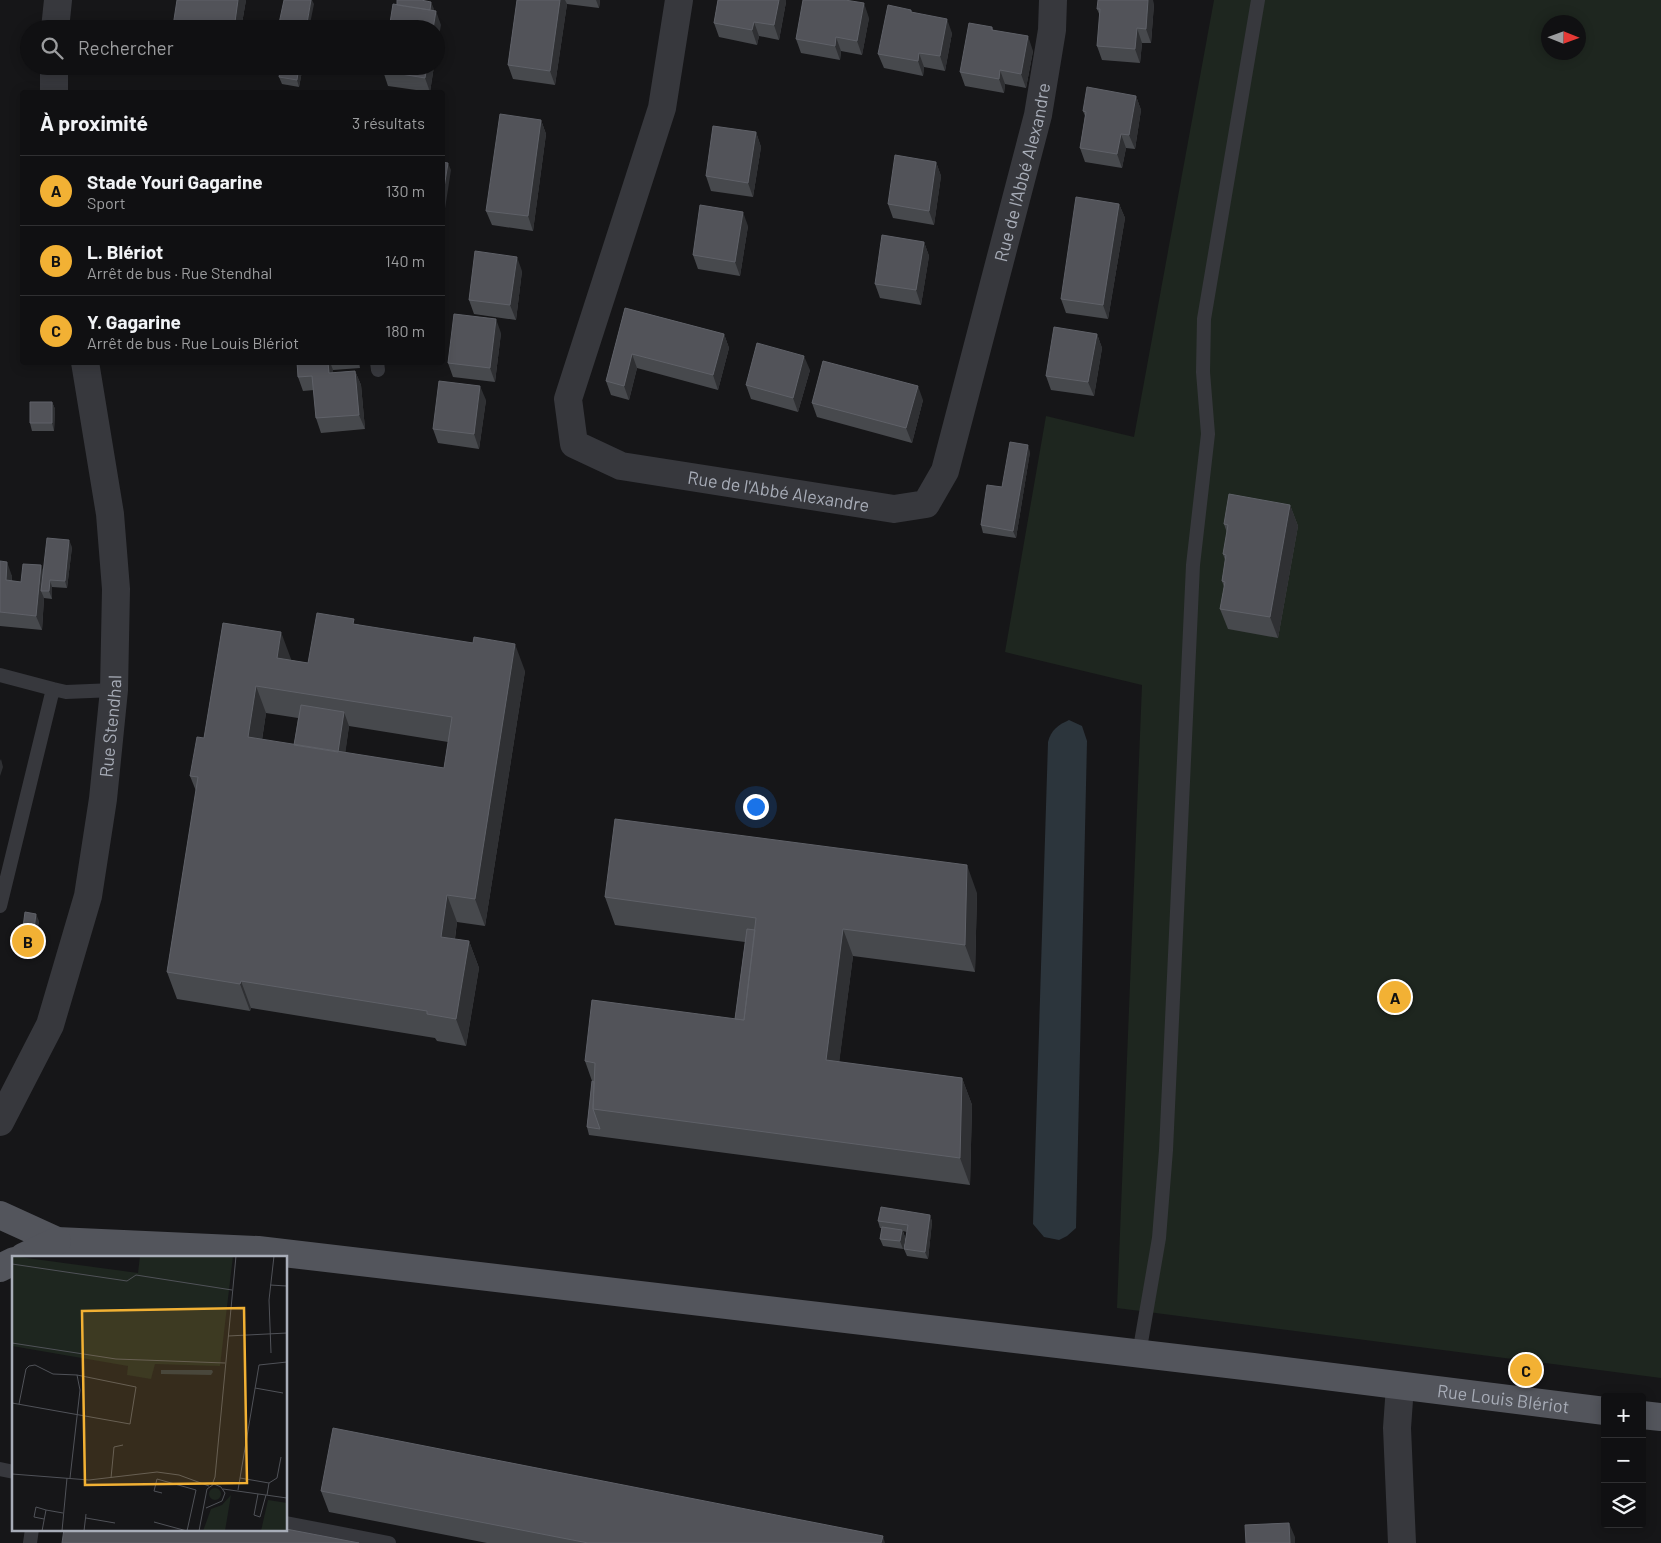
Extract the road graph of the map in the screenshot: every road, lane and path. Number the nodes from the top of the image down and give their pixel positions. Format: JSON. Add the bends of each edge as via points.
{"nodes":[{"id":1,"x":58,"y":0,"type":"edge"},
{"id":2,"x":679,"y":0,"type":"edge"},
{"id":3,"x":1053,"y":0,"type":"edge"},
{"id":4,"x":1258,"y":0,"type":"edge"},
{"id":5,"x":56,"y":20,"type":"edge"},
{"id":6,"x":54,"y":75,"type":"edge"},
{"id":7,"x":54,"y":90,"type":"edge"},
{"id":8,"x":85,"y":365,"type":"edge"},
{"id":9,"x":0,"y":675,"type":"edge"},
{"id":10,"x":54,"y":689,"type":"junction"},
{"id":11,"x":114,"y":690,"type":"junction"},
{"id":12,"x":0,"y":906,"type":"edge"},
{"id":13,"x":22,"y":1077,"type":"junction"},
{"id":14,"x":0,"y":1093,"type":"edge"},
{"id":15,"x":0,"y":1122,"type":"edge"},
{"id":16,"x":0,"y":1215,"type":"edge"},
{"id":17,"x":57,"y":1242,"type":"junction"},
{"id":18,"x":26,"y":1256,"type":"edge"},
{"id":19,"x":12,"y":1262,"type":"edge"},
{"id":20,"x":0,"y":1268,"type":"edge"},
{"id":21,"x":1139,"y":1354,"type":"junction"},
{"id":22,"x":1400,"y":1386,"type":"junction"},
{"id":23,"x":1601,"y":1410,"type":"edge"},
{"id":24,"x":1646,"y":1415,"type":"edge"},
{"id":25,"x":1661,"y":1417,"type":"edge"},
{"id":26,"x":288,"y":1524,"type":"edge"},
{"id":27,"x":32,"y":1530,"type":"edge"},
{"id":28,"x":30,"y":1543,"type":"edge"},
{"id":29,"x":389,"y":1543,"type":"edge"},
{"id":30,"x":1402,"y":1543,"type":"edge"}],
"edges":[{"from":1,"to":5,"type":"street"},
{"from":2,"to":3,"type":"street","name":"Rue de l'Abbé Alexandre","via":[[662,108],[568,399],[574,444],[622,466],[894,509],[926,504],[945,471],[1038,115],[1052,30]]},
{"from":4,"to":21,"type":"lane","via":[[1204,319],[1203,372],[1208,434],[1193,566],[1166,1150],[1159,1238]]},
{"from":6,"to":7,"type":"street"},
{"from":8,"to":11,"type":"street","name":"Rue Stendhal","via":[[110,514],[116,589]]},
{"from":9,"to":10,"type":"lane"},
{"from":10,"to":11,"type":"lane","via":[[66,692]]},
{"from":10,"to":12,"type":"lane"},
{"from":11,"to":13,"type":"street","name":"Rue Stendhal","via":[[103,799],[88,896],[50,1026]]},
{"from":13,"to":14,"type":"street","name":"Rue Stendhal"},
{"from":13,"to":15,"type":"street","name":"Rue Stendhal"},
{"from":16,"to":17,"type":"main road"},
{"from":17,"to":18,"type":"main road"},
{"from":17,"to":21,"type":"main road","name":"Rue Louis Blériot","via":[[258,1250]]},
{"from":19,"to":20,"type":"main road"},
{"from":21,"to":22,"type":"main road","name":"Rue Louis Blériot"},
{"from":22,"to":23,"type":"main road","name":"Rue Louis Blériot"},
{"from":22,"to":30,"type":"street","via":[[1397,1428]]},
{"from":24,"to":25,"type":"main road"},
{"from":26,"to":29,"type":"lane"},
{"from":27,"to":28,"type":"lane"}]}
